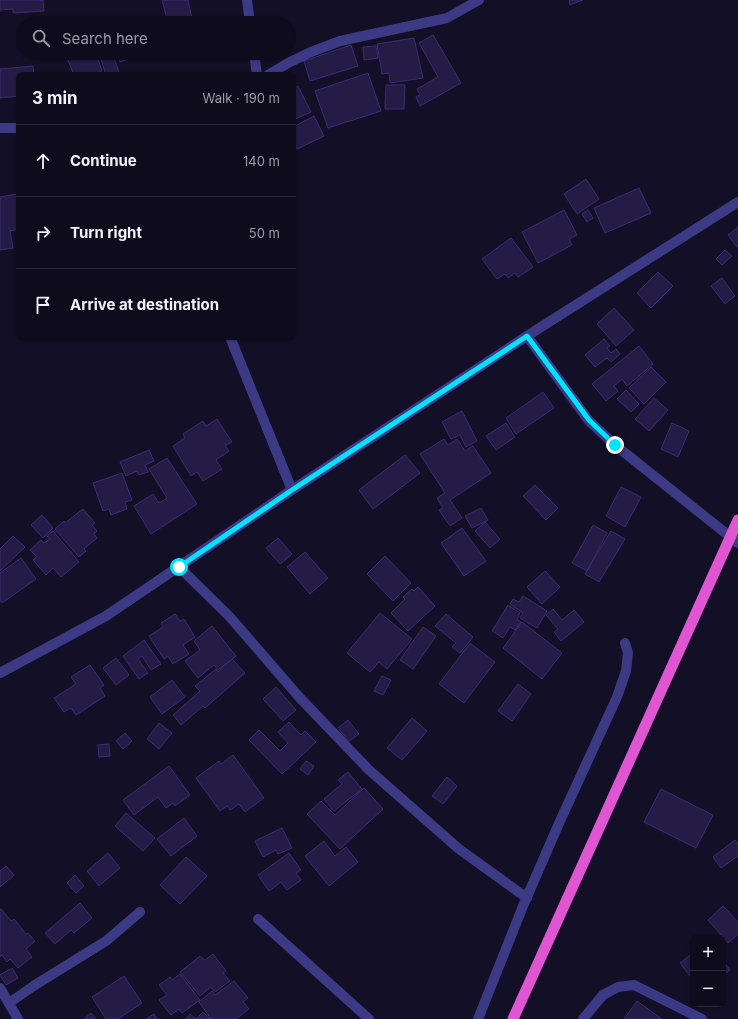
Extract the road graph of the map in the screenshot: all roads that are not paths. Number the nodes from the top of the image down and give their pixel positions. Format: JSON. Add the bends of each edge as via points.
{"nodes":[{"id":1,"x":247,"y":0,"type":"edge"},
{"id":2,"x":479,"y":0,"type":"edge"},
{"id":3,"x":249,"y":16,"type":"edge"},
{"id":4,"x":296,"y":59,"type":"edge"},
{"id":5,"x":255,"y":60,"type":"edge"},
{"id":6,"x":294,"y":60,"type":"edge"},
{"id":7,"x":257,"y":72,"type":"edge"},
{"id":8,"x":273,"y":72,"type":"edge"},
{"id":9,"x":0,"y":128,"type":"edge"},
{"id":10,"x":16,"y":128,"type":"edge"},
{"id":11,"x":738,"y":202,"type":"edge"},
{"id":12,"x":527,"y":336,"type":"junction"},
{"id":13,"x":231,"y":340,"type":"edge"},
{"id":14,"x":292,"y":490,"type":"junction"},
{"id":15,"x":738,"y":520,"type":"edge"},
{"id":16,"x":734,"y":541,"type":"edge"},
{"id":17,"x":179,"y":567,"type":"junction"},
{"id":18,"x":625,"y":643,"type":"dead end"},
{"id":19,"x":0,"y":673,"type":"edge"},
{"id":20,"x":527,"y":898,"type":"junction"},
{"id":21,"x":140,"y":912,"type":"dead end"},
{"id":22,"x":258,"y":919,"type":"dead end"},
{"id":23,"x":0,"y":988,"type":"edge"},
{"id":24,"x":9,"y":1003,"type":"junction"},
{"id":25,"x":18,"y":1019,"type":"edge"},
{"id":26,"x":369,"y":1019,"type":"edge"},
{"id":27,"x":478,"y":1019,"type":"edge"},
{"id":28,"x":513,"y":1019,"type":"edge"},
{"id":29,"x":583,"y":1019,"type":"edge"},
{"id":30,"x":702,"y":1019,"type":"edge"}],
"edges":[{"from":1,"to":3,"type":"street"},
{"from":2,"to":4,"type":"street","via":[[447,18],[340,41]]},
{"from":5,"to":7,"type":"street"},
{"from":6,"to":8,"type":"street"},
{"from":9,"to":10,"type":"street"},
{"from":11,"to":12,"type":"street"},
{"from":12,"to":14,"type":"street"},
{"from":12,"to":16,"type":"street","via":[[589,420],[615,445]]},
{"from":13,"to":14,"type":"street"},
{"from":14,"to":17,"type":"street"},
{"from":15,"to":16,"type":"highway"},
{"from":16,"to":28,"type":"highway"},
{"from":17,"to":19,"type":"street","via":[[106,616]]},
{"from":17,"to":20,"type":"street","via":[[229,616],[300,698],[369,770],[460,849]]},
{"from":18,"to":20,"type":"street","via":[[628,653],[626,671],[617,697]]},
{"from":20,"to":27,"type":"street"},
{"from":21,"to":24,"type":"street","via":[[106,940]]},
{"from":22,"to":26,"type":"street"},
{"from":23,"to":24,"type":"street"},
{"from":24,"to":25,"type":"street"},
{"from":29,"to":30,"type":"street","via":[[603,995],[618,986],[634,985]]}]}
